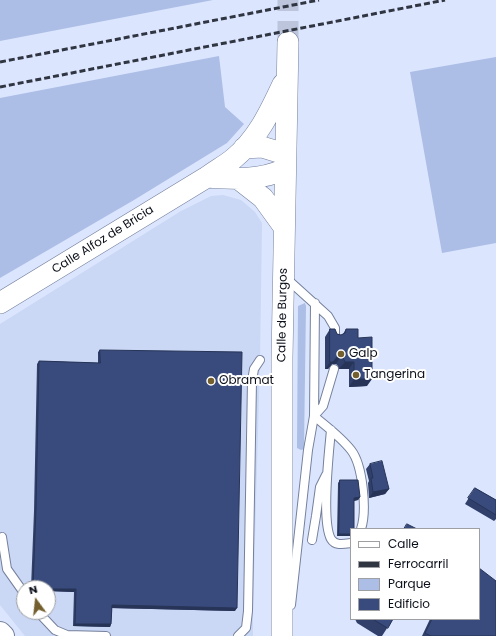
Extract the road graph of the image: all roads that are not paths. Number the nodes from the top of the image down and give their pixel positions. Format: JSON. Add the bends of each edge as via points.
{"nodes":[{"id":1,"x":288,"y":42,"type":"tunnel mouth"},
{"id":2,"x":287,"y":76,"type":"junction"},
{"id":3,"x":244,"y":148,"type":"junction"},
{"id":4,"x":285,"y":161,"type":"junction"},
{"id":5,"x":207,"y":177,"type":"junction"},
{"id":6,"x":240,"y":180,"type":"junction"},
{"id":7,"x":284,"y":227,"type":"junction"},
{"id":8,"x":284,"y":275,"type":"junction"},
{"id":9,"x":0,"y":303,"type":"edge"},
{"id":10,"x":315,"y":303,"type":"junction"},
{"id":11,"x":335,"y":337,"type":"edge"},
{"id":12,"x":260,"y":360,"type":"dead end"},
{"id":13,"x":334,"y":369,"type":"edge"},
{"id":14,"x":314,"y":416,"type":"junction"},
{"id":15,"x":330,"y":430,"type":"junction"},
{"id":16,"x":327,"y":473,"type":"junction"},
{"id":17,"x":361,"y":528,"type":"edge"},
{"id":18,"x":0,"y":538,"type":"edge"},
{"id":19,"x":312,"y":540,"type":"dead end"},
{"id":20,"x":350,"y":543,"type":"edge"},
{"id":21,"x":16,"y":581,"type":"edge"},
{"id":22,"x":46,"y":620,"type":"edge"},
{"id":23,"x":282,"y":629,"type":"edge"},
{"id":24,"x":0,"y":633,"type":"edge"},
{"id":25,"x":2,"y":636,"type":"edge"},
{"id":26,"x":106,"y":636,"type":"edge"},
{"id":27,"x":238,"y":636,"type":"edge"}],
"edges":[{"from":1,"to":2,"type":"street","name":"Calle de Burgos"},
{"from":2,"to":3,"type":"street","name":"Calle Alfoz de Bricia","via":[[265,121]]},
{"from":2,"to":4,"type":"street","name":"Calle de Burgos"},
{"from":3,"to":4,"type":"street","via":[[262,147]]},
{"from":3,"to":5,"type":"street","name":"Calle Alfoz de Bricia"},
{"from":4,"to":6,"type":"street","via":[[274,174]]},
{"from":4,"to":7,"type":"street","name":"Calle de Burgos"},
{"from":5,"to":6,"type":"street"},
{"from":5,"to":9,"type":"street","name":"Calle Alfoz de Bricia"},
{"from":6,"to":7,"type":"street","via":[[263,198]]},
{"from":7,"to":8,"type":"street","name":"Calle de Burgos"},
{"from":8,"to":10,"type":"lane"},
{"from":8,"to":23,"type":"street","name":"Calle de Burgos"},
{"from":10,"to":11,"type":"lane","via":[[328,316],[335,328]]},
{"from":10,"to":14,"type":"lane"},
{"from":12,"to":27,"type":"lane","via":[[254,369],[252,381],[248,611],[246,628]]},
{"from":13,"to":14,"type":"lane","via":[[323,406]]},
{"from":14,"to":15,"type":"lane"},
{"from":14,"to":23,"type":"lane","via":[[292,598],[289,617]]},
{"from":15,"to":16,"type":"lane"},
{"from":15,"to":17,"type":"lane","via":[[352,451],[358,466],[364,499]]},
{"from":16,"to":19,"type":"lane","via":[[320,487]]},
{"from":16,"to":20,"type":"lane","via":[[327,516],[332,540],[342,545]]},
{"from":18,"to":21,"type":"lane","via":[[7,568]]},
{"from":22,"to":26,"type":"lane","via":[[56,630],[67,635]]},
{"from":24,"to":25,"type":"main road"}]}
